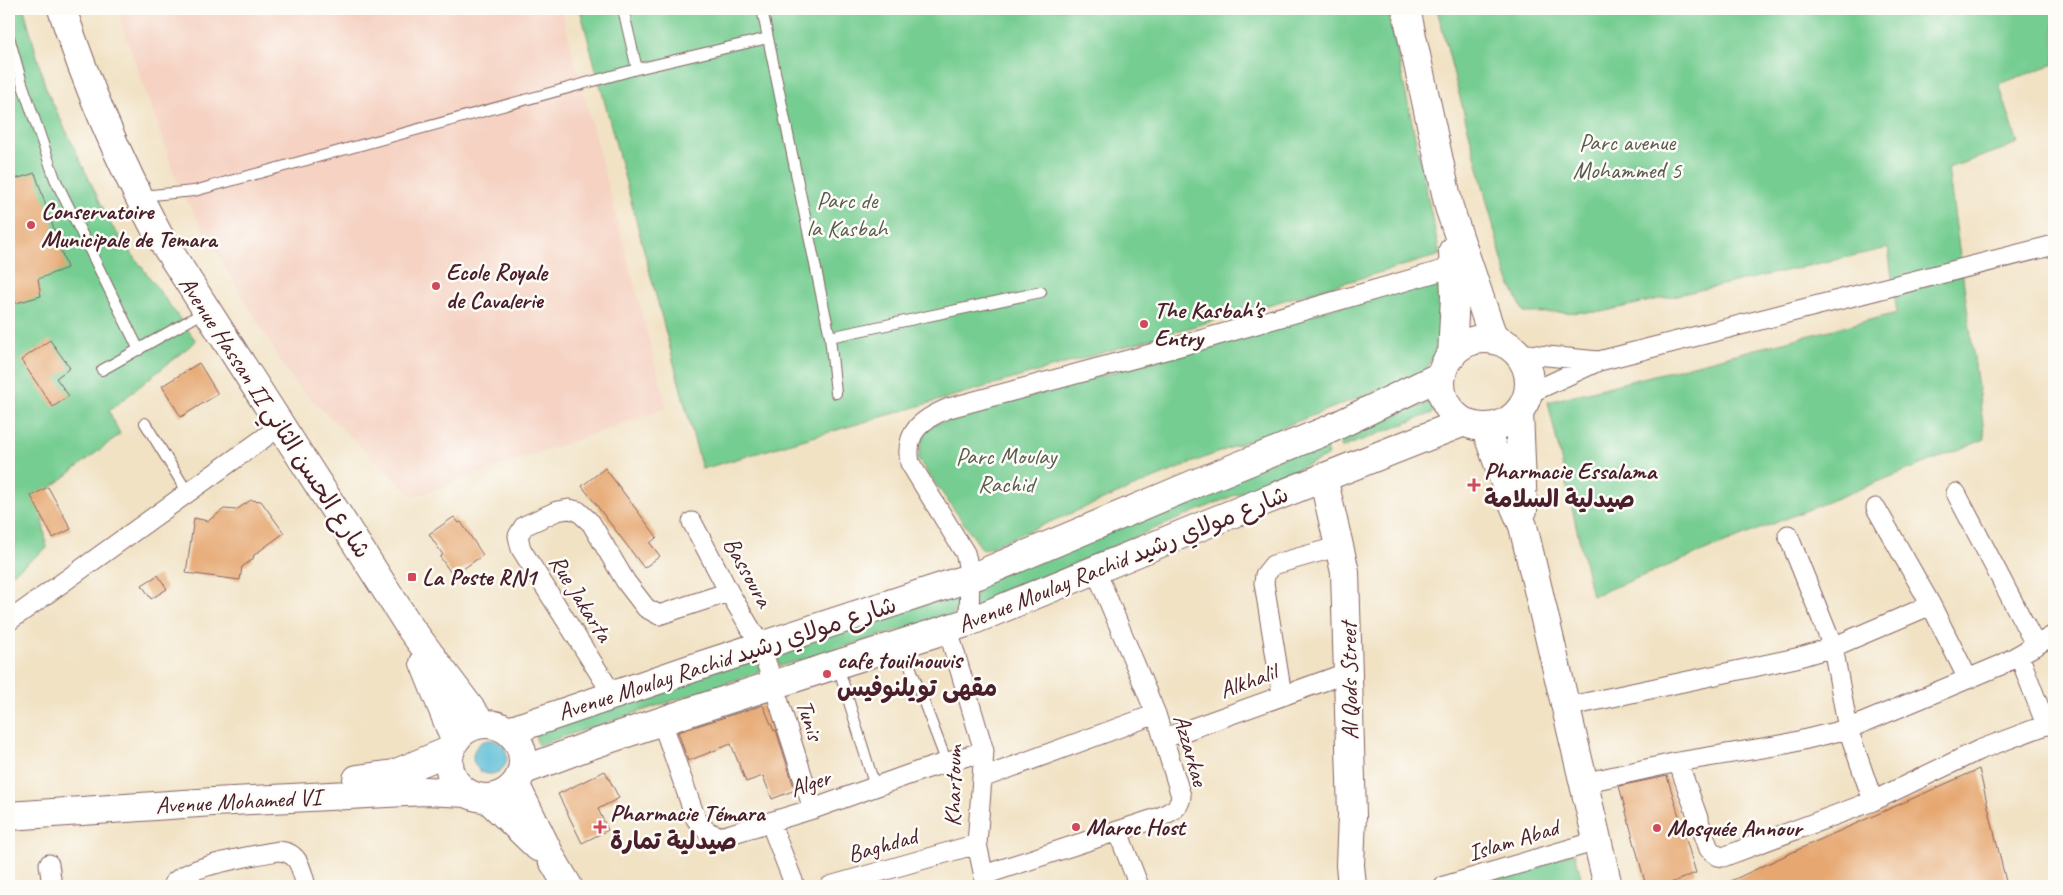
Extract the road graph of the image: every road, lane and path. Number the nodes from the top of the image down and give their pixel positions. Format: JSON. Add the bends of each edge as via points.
{"nodes":[{"id":1,"x":62,"y":9,"type":"edge"},
{"id":2,"x":623,"y":9,"type":"edge"},
{"id":3,"x":762,"y":9,"type":"edge"},
{"id":4,"x":1406,"y":9,"type":"edge"},
{"id":5,"x":9,"y":37,"type":"edge"},
{"id":6,"x":768,"y":38,"type":"junction"},
{"id":7,"x":637,"y":69,"type":"junction"},
{"id":8,"x":138,"y":196,"type":"junction"},
{"id":9,"x":1449,"y":207,"type":"junction"},
{"id":10,"x":2054,"y":245,"type":"edge"},
{"id":11,"x":1454,"y":267,"type":"junction"},
{"id":12,"x":1041,"y":292,"type":"dead end"},
{"id":13,"x":207,"y":310,"type":"junction"},
{"id":14,"x":830,"y":337,"type":"junction"},
{"id":15,"x":1506,"y":346,"type":"junction"},
{"id":16,"x":139,"y":350,"type":"junction"},
{"id":17,"x":1599,"y":361,"type":"junction"},
{"id":18,"x":1447,"y":365,"type":"junction"},
{"id":19,"x":102,"y":370,"type":"dead end"},
{"id":20,"x":836,"y":393,"type":"dead end"},
{"id":21,"x":1523,"y":403,"type":"junction"},
{"id":22,"x":145,"y":423,"type":"dead end"},
{"id":23,"x":282,"y":425,"type":"junction"},
{"id":24,"x":1474,"y":425,"type":"junction"},
{"id":25,"x":1328,"y":430,"type":"junction"},
{"id":26,"x":1332,"y":474,"type":"junction"},
{"id":27,"x":188,"y":493,"type":"junction"},
{"id":28,"x":1956,"y":493,"type":"dead end"},
{"id":29,"x":1876,"y":508,"type":"dead end"},
{"id":30,"x":692,"y":522,"type":"dead end"},
{"id":31,"x":1523,"y":526,"type":"junction"},
{"id":32,"x":1788,"y":535,"type":"dead end"},
{"id":33,"x":1340,"y":546,"type":"junction"},
{"id":34,"x":1096,"y":571,"type":"junction"},
{"id":35,"x":969,"y":578,"type":"junction"},
{"id":36,"x":729,"y":592,"type":"junction"},
{"id":37,"x":1931,"y":605,"type":"junction"},
{"id":38,"x":9,"y":621,"type":"edge"},
{"id":39,"x":958,"y":626,"type":"junction"},
{"id":40,"x":411,"y":629,"type":"junction"},
{"id":41,"x":2054,"y":635,"type":"edge"},
{"id":42,"x":902,"y":644,"type":"junction"},
{"id":43,"x":761,"y":646,"type":"junction"},
{"id":44,"x":2036,"y":646,"type":"junction"},
{"id":45,"x":1833,"y":647,"type":"junction"},
{"id":46,"x":2019,"y":655,"type":"junction"},
{"id":47,"x":838,"y":665,"type":"junction"},
{"id":48,"x":1349,"y":672,"type":"junction"},
{"id":49,"x":1968,"y":679,"type":"junction"},
{"id":50,"x":773,"y":686,"type":"junction"},
{"id":51,"x":613,"y":695,"type":"junction"},
{"id":52,"x":1282,"y":695,"type":"junction"},
{"id":53,"x":1566,"y":707,"type":"junction"},
{"id":54,"x":1156,"y":714,"type":"junction"},
{"id":55,"x":662,"y":722,"type":"junction"},
{"id":56,"x":482,"y":724,"type":"junction"},
{"id":57,"x":2050,"y":724,"type":"edge"},
{"id":58,"x":1848,"y":729,"type":"junction"},
{"id":59,"x":509,"y":731,"type":"junction"},
{"id":60,"x":1165,"y":738,"type":"junction"},
{"id":61,"x":453,"y":745,"type":"junction"},
{"id":62,"x":984,"y":751,"type":"junction"},
{"id":63,"x":1678,"y":762,"type":"junction"},
{"id":64,"x":947,"y":763,"type":"junction"},
{"id":65,"x":518,"y":778,"type":"junction"},
{"id":66,"x":982,"y":778,"type":"junction"},
{"id":67,"x":1583,"y":783,"type":"junction"},
{"id":68,"x":875,"y":787,"type":"junction"},
{"id":69,"x":477,"y":795,"type":"junction"},
{"id":70,"x":1874,"y":801,"type":"junction"},
{"id":71,"x":813,"y":809,"type":"junction"},
{"id":72,"x":11,"y":811,"type":"edge"},
{"id":73,"x":770,"y":822,"type":"junction"},
{"id":74,"x":1118,"y":832,"type":"junction"},
{"id":75,"x":1597,"y":841,"type":"junction"},
{"id":76,"x":977,"y":844,"type":"junction"},
{"id":77,"x":552,"y":859,"type":"junction"},
{"id":78,"x":48,"y":864,"type":"dead end"},
{"id":79,"x":985,"y":881,"type":"edge"},
{"id":80,"x":1452,"y":885,"type":"edge"},
{"id":81,"x":52,"y":886,"type":"edge"},
{"id":82,"x":172,"y":886,"type":"edge"},
{"id":83,"x":306,"y":886,"type":"edge"},
{"id":84,"x":568,"y":886,"type":"edge"},
{"id":85,"x":795,"y":886,"type":"edge"},
{"id":86,"x":830,"y":886,"type":"edge"},
{"id":87,"x":1139,"y":886,"type":"edge"},
{"id":88,"x":1352,"y":886,"type":"edge"},
{"id":89,"x":1608,"y":886,"type":"edge"}],
"edges":[{"from":1,"to":8,"type":"main road","name":"Avenue Hassan II شارع الحسن الثاني","via":[[78,57]]},
{"from":2,"to":7,"type":"lane"},
{"from":3,"to":6,"type":"lane"},
{"from":4,"to":9,"type":"main road"},
{"from":5,"to":16,"type":"lane","via":[[55,179]]},
{"from":6,"to":7,"type":"lane"},
{"from":6,"to":14,"type":"lane"},
{"from":7,"to":8,"type":"lane","via":[[194,191]]},
{"from":8,"to":13,"type":"main road","name":"Avenue Hassan II شارع الحسن الثاني","via":[[158,234]]},
{"from":9,"to":11,"type":"main road"},
{"from":9,"to":15,"type":"main road"},
{"from":10,"to":17,"type":"street"},
{"from":11,"to":18,"type":"main road","via":[[1455,296]]},
{"from":11,"to":35,"type":"street","name":"Khartoum","via":[[931,415],[911,437],[907,450],[910,463],[965,553]]},
{"from":12,"to":14,"type":"lane"},
{"from":13,"to":16,"type":"lane"},
{"from":13,"to":23,"type":"main road","name":"Avenue Hassan II شارع الحسن الثاني"},
{"from":14,"to":20,"type":"lane"},
{"from":15,"to":17,"type":"street"},
{"from":15,"to":18,"type":"main road","via":[[1481,339],[1470,342],[1460,347]]},
{"from":15,"to":21,"type":"main road","via":[[1525,365],[1529,379]]},
{"from":16,"to":19,"type":"lane"},
{"from":17,"to":21,"type":"street"},
{"from":18,"to":24,"type":"main road","via":[[1443,397],[1455,415]]},
{"from":18,"to":25,"type":"main road","name":"Avenue Moulay Rachid شارع مولاي رشيد"},
{"from":21,"to":24,"type":"main road","via":[[1503,423]]},
{"from":21,"to":31,"type":"main road"},
{"from":22,"to":27,"type":"lane"},
{"from":23,"to":27,"type":"street"},
{"from":23,"to":40,"type":"main road","name":"Avenue Hassan II شارع الحسن الثاني"},
{"from":24,"to":26,"type":"main road","name":"Avenue Moulay Rachid شارع مولاي رشيد"},
{"from":24,"to":31,"type":"main road"},
{"from":25,"to":26,"type":"main road","name":"Al Qods Street"},
{"from":25,"to":35,"type":"main road","name":"Avenue Moulay Rachid شارع مولاي رشيد"},
{"from":26,"to":33,"type":"main road","name":"Al Qods Street"},
{"from":26,"to":34,"type":"main road","name":"Avenue Moulay Rachid شارع مولاي رشيد"},
{"from":27,"to":38,"type":"street"},
{"from":28,"to":44,"type":"street"},
{"from":29,"to":37,"type":"street"},
{"from":30,"to":36,"type":"street","name":"Bassoura"},
{"from":31,"to":53,"type":"main road"},
{"from":32,"to":45,"type":"street"},
{"from":33,"to":48,"type":"main road","name":"Al Qods Street","via":[[1345,572]]},
{"from":33,"to":52,"type":"street","via":[[1273,565],[1265,575]]},
{"from":34,"to":39,"type":"main road","name":"Avenue Moulay Rachid شارع مولاي رشيد"},
{"from":34,"to":54,"type":"street","name":"Azzarkae"},
{"from":35,"to":39,"type":"street","name":"Khartoum"},
{"from":35,"to":43,"type":"main road","name":"Avenue Moulay Rachid شارع مولاي رشيد"},
{"from":36,"to":43,"type":"street","name":"Bassoura"},
{"from":36,"to":51,"type":"street","name":"Rue Jakarta","via":[[673,612],[655,614],[631,589],[591,523],[578,511],[557,511],[524,526],[518,536],[521,549]]},
{"from":37,"to":45,"type":"street"},
{"from":37,"to":49,"type":"street"},
{"from":39,"to":42,"type":"main road","name":"Avenue Moulay Rachid شارع مولاي رشيد"},
{"from":39,"to":62,"type":"street","name":"Khartoum"},
{"from":40,"to":56,"type":"main road","name":"Avenue Hassan II شارع الحسن الثاني"},
{"from":40,"to":61,"type":"main road","name":"Avenue Hassan II شارع الحسن الثاني"},
{"from":41,"to":44,"type":"street"},
{"from":42,"to":47,"type":"main road","name":"Avenue Moulay Rachid شارع مولاي رشيد"},
{"from":42,"to":64,"type":"lane"},
{"from":43,"to":50,"type":"street","name":"Tunis"},
{"from":43,"to":51,"type":"main road","name":"Avenue Moulay Rachid شارع مولاي رشيد"},
{"from":44,"to":46,"type":"street"},
{"from":45,"to":53,"type":"street","via":[[1752,668]]},
{"from":45,"to":58,"type":"street"},
{"from":46,"to":49,"type":"street"},
{"from":46,"to":57,"type":"street"},
{"from":47,"to":50,"type":"main road","name":"Avenue Moulay Rachid شارع مولاي رشيد"},
{"from":47,"to":68,"type":"lane"},
{"from":48,"to":52,"type":"street","name":"Alkhalil"},
{"from":48,"to":88,"type":"main road","name":"Al Qods Street"},
{"from":49,"to":58,"type":"street"},
{"from":50,"to":55,"type":"main road","name":"Avenue Moulay Rachid شارع مولاي رشيد"},
{"from":50,"to":71,"type":"street","name":"Tunis"},
{"from":51,"to":59,"type":"main road","name":"Avenue Moulay Rachid شارع مولاي رشيد"},
{"from":52,"to":60,"type":"street","name":"Alkhalil"},
{"from":53,"to":67,"type":"main road"},
{"from":54,"to":60,"type":"street","name":"Azzarkae"},
{"from":54,"to":66,"type":"street"},
{"from":55,"to":65,"type":"main road","name":"Avenue Moulay Rachid شارع مولاي رشيد"},
{"from":55,"to":73,"type":"street","name":"Alger","via":[[696,819],[707,832],[724,836]]},
{"from":56,"to":59,"type":"main road","via":[[501,726]]},
{"from":56,"to":61,"type":"main road","via":[[463,732]]},
{"from":57,"to":70,"type":"street","via":[[1979,750]]},
{"from":58,"to":63,"type":"street","via":[[1786,744]]},
{"from":58,"to":70,"type":"street"},
{"from":59,"to":65,"type":"main road","via":[[522,749]]},
{"from":60,"to":74,"type":"street","name":"Azzarkae","via":[[1181,802],[1172,812]]},
{"from":61,"to":69,"type":"main road","via":[[449,760],[451,774],[459,786]]},
{"from":61,"to":72,"type":"main road","name":"Avenue Mohamed VI","via":[[407,769],[381,776]]},
{"from":62,"to":64,"type":"street","name":"Alger"},
{"from":62,"to":66,"type":"street","name":"Khartoum"},
{"from":63,"to":67,"type":"street"},
{"from":63,"to":70,"type":"street","via":[[1709,849],[1718,856],[1728,856]]},
{"from":64,"to":68,"type":"street","name":"Alger"},
{"from":65,"to":69,"type":"main road","via":[[502,794]]},
{"from":65,"to":77,"type":"main road"},
{"from":66,"to":76,"type":"street","name":"Khartoum"},
{"from":67,"to":75,"type":"main road"},
{"from":68,"to":71,"type":"street","name":"Alger"},
{"from":69,"to":72,"type":"main road","name":"Avenue Mohamed VI","via":[[425,791]]},
{"from":69,"to":77,"type":"main road"},
{"from":71,"to":73,"type":"street","name":"Alger"},
{"from":73,"to":85,"type":"street"},
{"from":74,"to":79,"type":"street","name":"Azzarkae"},
{"from":74,"to":87,"type":"street"},
{"from":75,"to":80,"type":"street","name":"Islam Abad"},
{"from":75,"to":89,"type":"main road"},
{"from":76,"to":79,"type":"street","name":"Khartoum"},
{"from":76,"to":86,"type":"street","name":"Baghdad"},
{"from":77,"to":84,"type":"main road"},
{"from":78,"to":81,"type":"street"},
{"from":82,"to":83,"type":"street","via":[[177,878],[192,871],[278,850],[294,855]]}]}
